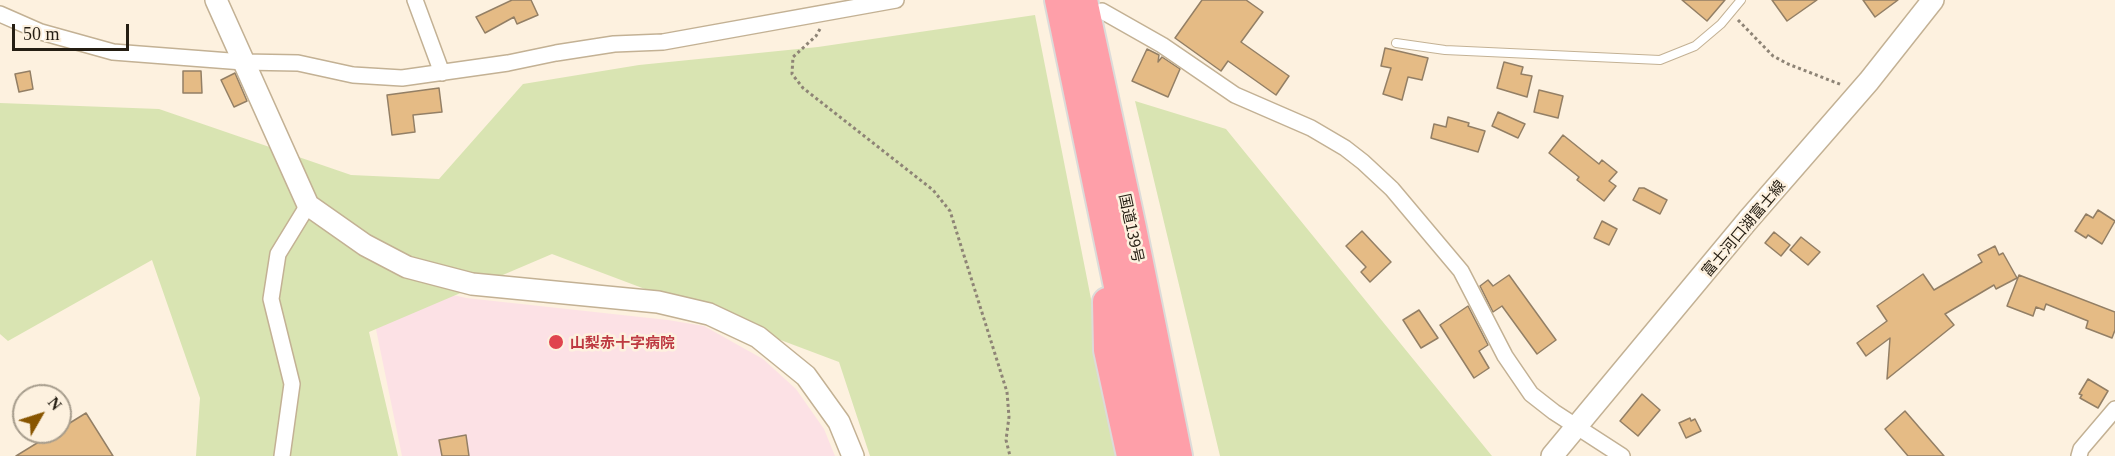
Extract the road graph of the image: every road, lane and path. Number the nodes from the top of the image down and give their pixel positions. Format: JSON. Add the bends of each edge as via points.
{"nodes":[{"id":1,"x":216,"y":0,"type":"edge"},
{"id":2,"x":415,"y":0,"type":"edge"},
{"id":3,"x":896,"y":0,"type":"edge"},
{"id":4,"x":1059,"y":0,"type":"edge"},
{"id":5,"x":1741,"y":0,"type":"edge"},
{"id":6,"x":1933,"y":0,"type":"edge"},
{"id":7,"x":1093,"y":6,"type":"edge"},
{"id":8,"x":1731,"y":12,"type":"junction"},
{"id":9,"x":0,"y":14,"type":"edge"},
{"id":10,"x":823,"y":14,"type":"junction"},
{"id":11,"x":1396,"y":43,"type":"dead end"},
{"id":12,"x":243,"y":62,"type":"junction"},
{"id":13,"x":442,"y":73,"type":"junction"},
{"id":14,"x":1860,"y":92,"type":"junction"},
{"id":15,"x":308,"y":205,"type":"junction"},
{"id":16,"x":1119,"y":230,"type":"junction"},
{"id":17,"x":2115,"y":409,"type":"edge"},
{"id":18,"x":1576,"y":427,"type":"junction"},
{"id":19,"x":282,"y":456,"type":"edge"},
{"id":20,"x":853,"y":456,"type":"edge"},
{"id":21,"x":1010,"y":456,"type":"edge"},
{"id":22,"x":1131,"y":456,"type":"edge"},
{"id":23,"x":1153,"y":456,"type":"edge"},
{"id":24,"x":1178,"y":456,"type":"edge"},
{"id":25,"x":1197,"y":456,"type":"edge"},
{"id":26,"x":1552,"y":456,"type":"edge"},
{"id":27,"x":1622,"y":456,"type":"edge"},
{"id":28,"x":2079,"y":456,"type":"edge"}],
"edges":[{"from":1,"to":12,"type":"street"},
{"from":2,"to":13,"type":"street"},
{"from":3,"to":10,"type":"street"},
{"from":4,"to":16,"type":"highway","name":"国道139号"},
{"from":5,"to":8,"type":"lane"},
{"from":6,"to":14,"type":"street","name":"富士河口湖富士線"},
{"from":7,"to":16,"type":"highway","name":"国道139号"},
{"from":7,"to":18,"type":"street","via":[[1162,45],[1235,95],[1311,128],[1363,162],[1392,189],[1461,271],[1505,356],[1531,394]]},
{"from":8,"to":11,"type":"lane","via":[[1695,46],[1660,60],[1444,50]]},
{"from":8,"to":14,"type":"path","via":[[1773,56]]},
{"from":9,"to":12,"type":"street","via":[[42,32],[113,52]]},
{"from":10,"to":13,"type":"street","via":[[663,42],[614,44]]},
{"from":10,"to":21,"type":"path","via":[[816,36],[793,57],[792,74],[803,88],[933,189],[950,211],[1007,392],[1006,440]]},
{"from":12,"to":13,"type":"street","via":[[298,63],[363,76],[402,78]]},
{"from":12,"to":15,"type":"street"},
{"from":14,"to":18,"type":"street","name":"富士河口湖富士線"},
{"from":15,"to":19,"type":"street","via":[[278,254],[271,299],[292,384]]},
{"from":15,"to":20,"type":"street","via":[[365,245],[407,267],[471,284],[658,302],[709,314],[758,337],[806,376],[839,422]]},
{"from":16,"to":22,"type":"highway","via":[[1108,350]]},
{"from":16,"to":23,"type":"highway","name":"国道139号"},
{"from":16,"to":24,"type":"highway","name":"国道139号"},
{"from":16,"to":25,"type":"highway","via":[[1182,378]]},
{"from":17,"to":28,"type":"street","via":[[2081,448]]},
{"from":18,"to":26,"type":"street","name":"富士河口湖富士線"},
{"from":18,"to":27,"type":"street"}]}
